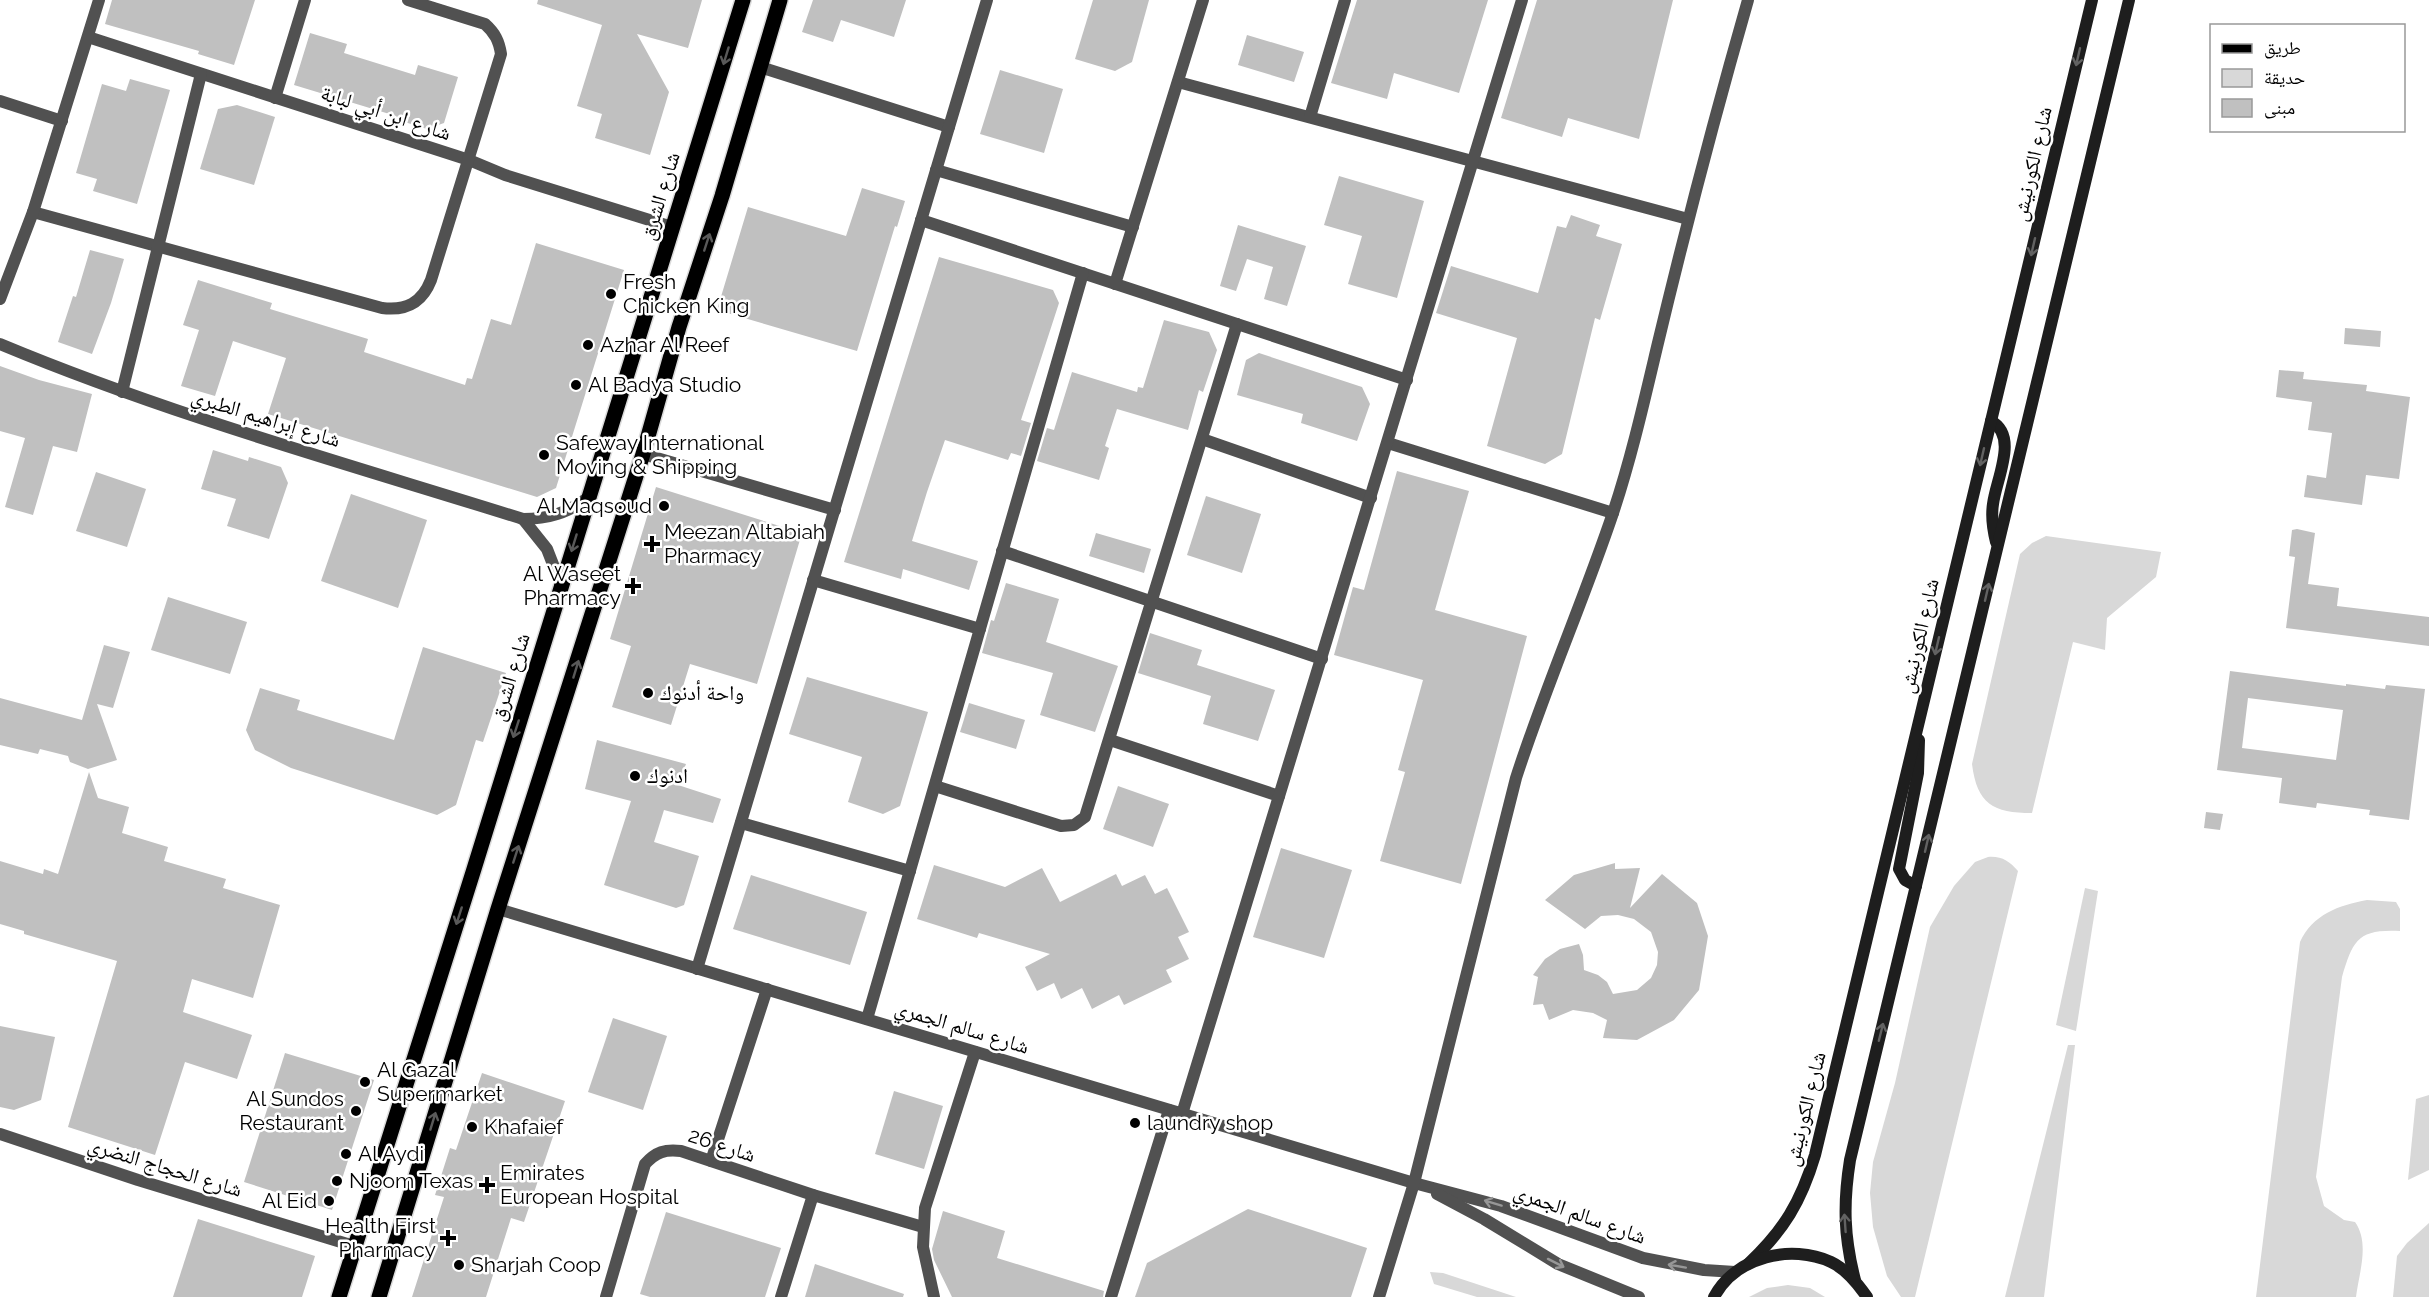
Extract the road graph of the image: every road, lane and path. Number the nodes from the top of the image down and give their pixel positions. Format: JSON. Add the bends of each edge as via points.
{"nodes":[{"id":1,"x":99,"y":0,"type":"edge"},
{"id":2,"x":305,"y":0,"type":"edge"},
{"id":3,"x":408,"y":0,"type":"edge"},
{"id":4,"x":743,"y":0,"type":"edge"},
{"id":5,"x":780,"y":0,"type":"edge"},
{"id":6,"x":987,"y":0,"type":"edge"},
{"id":7,"x":1203,"y":0,"type":"edge"},
{"id":8,"x":1345,"y":0,"type":"edge"},
{"id":9,"x":1522,"y":0,"type":"edge"},
{"id":10,"x":1749,"y":0,"type":"edge"},
{"id":11,"x":2092,"y":0,"type":"edge"},
{"id":12,"x":2129,"y":0,"type":"edge"},
{"id":13,"x":88,"y":37,"type":"junction"},
{"id":14,"x":760,"y":67,"type":"junction"},
{"id":15,"x":201,"y":74,"type":"junction"},
{"id":16,"x":1178,"y":82,"type":"junction"},
{"id":17,"x":275,"y":98,"type":"junction"},
{"id":18,"x":0,"y":101,"type":"edge"},
{"id":19,"x":1310,"y":117,"type":"junction"},
{"id":20,"x":62,"y":121,"type":"junction"},
{"id":21,"x":949,"y":126,"type":"junction"},
{"id":22,"x":469,"y":160,"type":"junction"},
{"id":23,"x":1472,"y":160,"type":"junction"},
{"id":24,"x":936,"y":170,"type":"junction"},
{"id":25,"x":33,"y":212,"type":"junction"},
{"id":26,"x":1688,"y":219,"type":"junction"},
{"id":27,"x":921,"y":220,"type":"junction"},
{"id":28,"x":1133,"y":226,"type":"junction"},
{"id":29,"x":672,"y":227,"type":"junction"},
{"id":30,"x":158,"y":246,"type":"junction"},
{"id":31,"x":1083,"y":273,"type":"junction"},
{"id":32,"x":1115,"y":284,"type":"junction"},
{"id":33,"x":0,"y":299,"type":"edge"},
{"id":34,"x":1237,"y":324,"type":"junction"},
{"id":35,"x":0,"y":345,"type":"edge"},
{"id":36,"x":1407,"y":380,"type":"junction"},
{"id":37,"x":122,"y":392,"type":"junction"},
{"id":38,"x":1991,"y":421,"type":"junction"},
{"id":39,"x":1202,"y":439,"type":"junction"},
{"id":40,"x":1388,"y":443,"type":"junction"},
{"id":41,"x":643,"y":454,"type":"junction"},
{"id":42,"x":588,"y":498,"type":"junction"},
{"id":43,"x":1371,"y":498,"type":"junction"},
{"id":44,"x":834,"y":510,"type":"junction"},
{"id":45,"x":1613,"y":513,"type":"junction"},
{"id":46,"x":523,"y":519,"type":"junction"},
{"id":47,"x":1998,"y":546,"type":"junction"},
{"id":48,"x":1002,"y":551,"type":"junction"},
{"id":49,"x":813,"y":580,"type":"junction"},
{"id":50,"x":561,"y":585,"type":"junction"},
{"id":51,"x":1152,"y":602,"type":"junction"},
{"id":52,"x":980,"y":629,"type":"junction"},
{"id":53,"x":1322,"y":659,"type":"junction"},
{"id":54,"x":1918,"y":724,"type":"junction"},
{"id":55,"x":1110,"y":740,"type":"junction"},
{"id":56,"x":934,"y":786,"type":"junction"},
{"id":57,"x":1280,"y":796,"type":"junction"},
{"id":58,"x":741,"y":823,"type":"junction"},
{"id":59,"x":910,"y":871,"type":"junction"},
{"id":60,"x":1916,"y":886,"type":"junction"},
{"id":61,"x":498,"y":909,"type":"junction"},
{"id":62,"x":697,"y":969,"type":"junction"},
{"id":63,"x":767,"y":989,"type":"junction"},
{"id":64,"x":867,"y":1019,"type":"junction"},
{"id":65,"x":975,"y":1052,"type":"junction"},
{"id":66,"x":1168,"y":1110,"type":"junction"},
{"id":67,"x":1182,"y":1114,"type":"junction"},
{"id":68,"x":0,"y":1134,"type":"edge"},
{"id":69,"x":711,"y":1161,"type":"junction"},
{"id":70,"x":1414,"y":1183,"type":"junction"},
{"id":71,"x":813,"y":1195,"type":"junction"},
{"id":72,"x":923,"y":1227,"type":"junction"},
{"id":73,"x":354,"y":1246,"type":"junction"},
{"id":74,"x":1748,"y":1264,"type":"junction"},
{"id":75,"x":1735,"y":1272,"type":"junction"},
{"id":76,"x":1855,"y":1280,"type":"junction"},
{"id":77,"x":339,"y":1297,"type":"edge"},
{"id":78,"x":378,"y":1297,"type":"edge"},
{"id":79,"x":606,"y":1297,"type":"edge"},
{"id":80,"x":781,"y":1297,"type":"edge"},
{"id":81,"x":934,"y":1297,"type":"edge"},
{"id":82,"x":1111,"y":1297,"type":"edge"},
{"id":83,"x":1379,"y":1297,"type":"edge"},
{"id":84,"x":1639,"y":1297,"type":"edge"},
{"id":85,"x":1714,"y":1297,"type":"edge"},
{"id":86,"x":1867,"y":1297,"type":"edge"}],
"edges":[{"from":1,"to":13,"type":"street"},
{"from":2,"to":17,"type":"street"},
{"from":3,"to":22,"type":"street","via":[[485,24],[499,42],[498,66]]},
{"from":4,"to":29,"type":"main road","name":"شارع الشرق","one_way":true},
{"from":5,"to":14,"type":"main road"},
{"from":6,"to":21,"type":"street"},
{"from":7,"to":16,"type":"street"},
{"from":8,"to":19,"type":"street"},
{"from":9,"to":23,"type":"street"},
{"from":10,"to":26,"type":"street"},
{"from":11,"to":38,"type":"main road","name":"شارع الكورنيش","one_way":true},
{"from":12,"to":47,"type":"main road"},
{"from":13,"to":15,"type":"street","name":"شارع ابن أبي لبابة"},
{"from":13,"to":20,"type":"street"},
{"from":14,"to":21,"type":"street"},
{"from":41,"to":14,"type":"main road","one_way":true},
{"from":15,"to":17,"type":"street","name":"شارع ابن أبي لبابة"},
{"from":15,"to":30,"type":"street"},
{"from":16,"to":19,"type":"street"},
{"from":16,"to":28,"type":"street"},
{"from":17,"to":22,"type":"street","name":"شارع ابن أبي لبابة"},
{"from":18,"to":20,"type":"street"},
{"from":19,"to":23,"type":"street"},
{"from":20,"to":25,"type":"street"},
{"from":21,"to":24,"type":"street"},
{"from":22,"to":29,"type":"street","name":"شارع ابن أبي لبابة"},
{"from":22,"to":30,"type":"street","via":[[426,292],[407,308],[382,308]]},
{"from":23,"to":26,"type":"street"},
{"from":23,"to":36,"type":"street"},
{"from":24,"to":27,"type":"street"},
{"from":24,"to":28,"type":"street"},
{"from":25,"to":30,"type":"street"},
{"from":25,"to":33,"type":"street"},
{"from":26,"to":45,"type":"street","via":[[1635,440]]},
{"from":27,"to":31,"type":"street"},
{"from":27,"to":44,"type":"street"},
{"from":28,"to":32,"type":"street"},
{"from":29,"to":42,"type":"main road","name":"شارع الشرق"},
{"from":30,"to":37,"type":"street"},
{"from":31,"to":32,"type":"street"},
{"from":31,"to":48,"type":"street"},
{"from":32,"to":34,"type":"street"},
{"from":34,"to":36,"type":"street"},
{"from":34,"to":39,"type":"street"},
{"from":35,"to":37,"type":"street","name":"شارع إبراهيم الطبري"},
{"from":36,"to":40,"type":"street"},
{"from":37,"to":46,"type":"street","name":"شارع إبراهيم الطبري"},
{"from":38,"to":47,"type":"main road","via":[[2002,430],[2006,443],[1992,507]]},
{"from":38,"to":54,"type":"main road","name":"شارع الكورنيش","one_way":true},
{"from":39,"to":43,"type":"street"},
{"from":39,"to":51,"type":"street"},
{"from":40,"to":43,"type":"street"},
{"from":40,"to":45,"type":"street"},
{"from":41,"to":44,"type":"street"},
{"from":61,"to":41,"type":"main road","one_way":true},
{"from":42,"to":46,"type":"street","name":"شارع إبراهيم الطبري","via":[[558,515]]},
{"from":42,"to":50,"type":"main road","name":"شارع الشرق","one_way":true},
{"from":43,"to":53,"type":"street"},
{"from":44,"to":49,"type":"street"},
{"from":45,"to":70,"type":"street","via":[[1516,778]]},
{"from":46,"to":50,"type":"street","via":[[547,549]]},
{"from":60,"to":47,"type":"main road","one_way":true},
{"from":48,"to":51,"type":"street"},
{"from":48,"to":52,"type":"street"},
{"from":49,"to":52,"type":"street"},
{"from":49,"to":58,"type":"street"},
{"from":50,"to":73,"type":"main road","name":"شارع الشرق","one_way":true},
{"from":51,"to":53,"type":"street"},
{"from":51,"to":55,"type":"street"},
{"from":52,"to":56,"type":"street"},
{"from":53,"to":57,"type":"street"},
{"from":54,"to":60,"type":"main road","via":[[1918,773],[1899,869],[1905,880]]},
{"from":54,"to":74,"type":"main road","name":"شارع الكورنيش","via":[[1806,1186],[1772,1242]]},
{"from":55,"to":56,"type":"street","via":[[1088,810],[1081,822],[1074,825],[1060,826]]},
{"from":55,"to":57,"type":"street"},
{"from":56,"to":59,"type":"street"},
{"from":57,"to":67,"type":"street"},
{"from":58,"to":59,"type":"street"},
{"from":58,"to":62,"type":"street"},
{"from":59,"to":64,"type":"street"},
{"from":76,"to":60,"type":"main road","one_way":true,"via":[[1844,1220],[1845,1190]]},
{"from":61,"to":62,"type":"street","name":"شارع سالم الجمري"},
{"from":78,"to":61,"type":"main road","one_way":true},
{"from":62,"to":63,"type":"street","name":"شارع سالم الجمري"},
{"from":63,"to":64,"type":"street","name":"شارع سالم الجمري"},
{"from":63,"to":69,"type":"street"},
{"from":64,"to":65,"type":"street","name":"شارع سالم الجمري"},
{"from":65,"to":66,"type":"street","name":"شارع سالم الجمري"},
{"from":65,"to":72,"type":"street","via":[[931,1189]]},
{"from":66,"to":67,"type":"street","name":"شارع سالم الجمري"},
{"from":66,"to":82,"type":"street"},
{"from":67,"to":70,"type":"street","name":"شارع سالم الجمري"},
{"from":68,"to":73,"type":"street","name":"شارع الحجاج النضري"},
{"from":69,"to":71,"type":"street","name":"شارع 26"},
{"from":69,"to":79,"type":"street","name":"شارع 26","via":[[671,1149],[652,1156],[645,1164]]},
{"from":75,"to":70,"type":"street","name":"شارع سالم الجمري","one_way":true,"via":[[1643,1258],[1501,1206]]},
{"from":70,"to":83,"type":"street"},
{"from":70,"to":84,"type":"street","name":"شارع سالم الجمري","one_way":true,"via":[[1558,1264]]},
{"from":71,"to":72,"type":"street","name":"شارع 26"},
{"from":71,"to":80,"type":"street"},
{"from":72,"to":81,"type":"street","via":[[923,1247]]},
{"from":73,"to":77,"type":"main road","name":"شارع الشرق"},
{"from":74,"to":75,"type":"main road"},
{"from":74,"to":76,"type":"main road","via":[[1775,1254],[1804,1254],[1832,1263]]},
{"from":75,"to":85,"type":"main road"},
{"from":76,"to":86,"type":"main road"}]}
